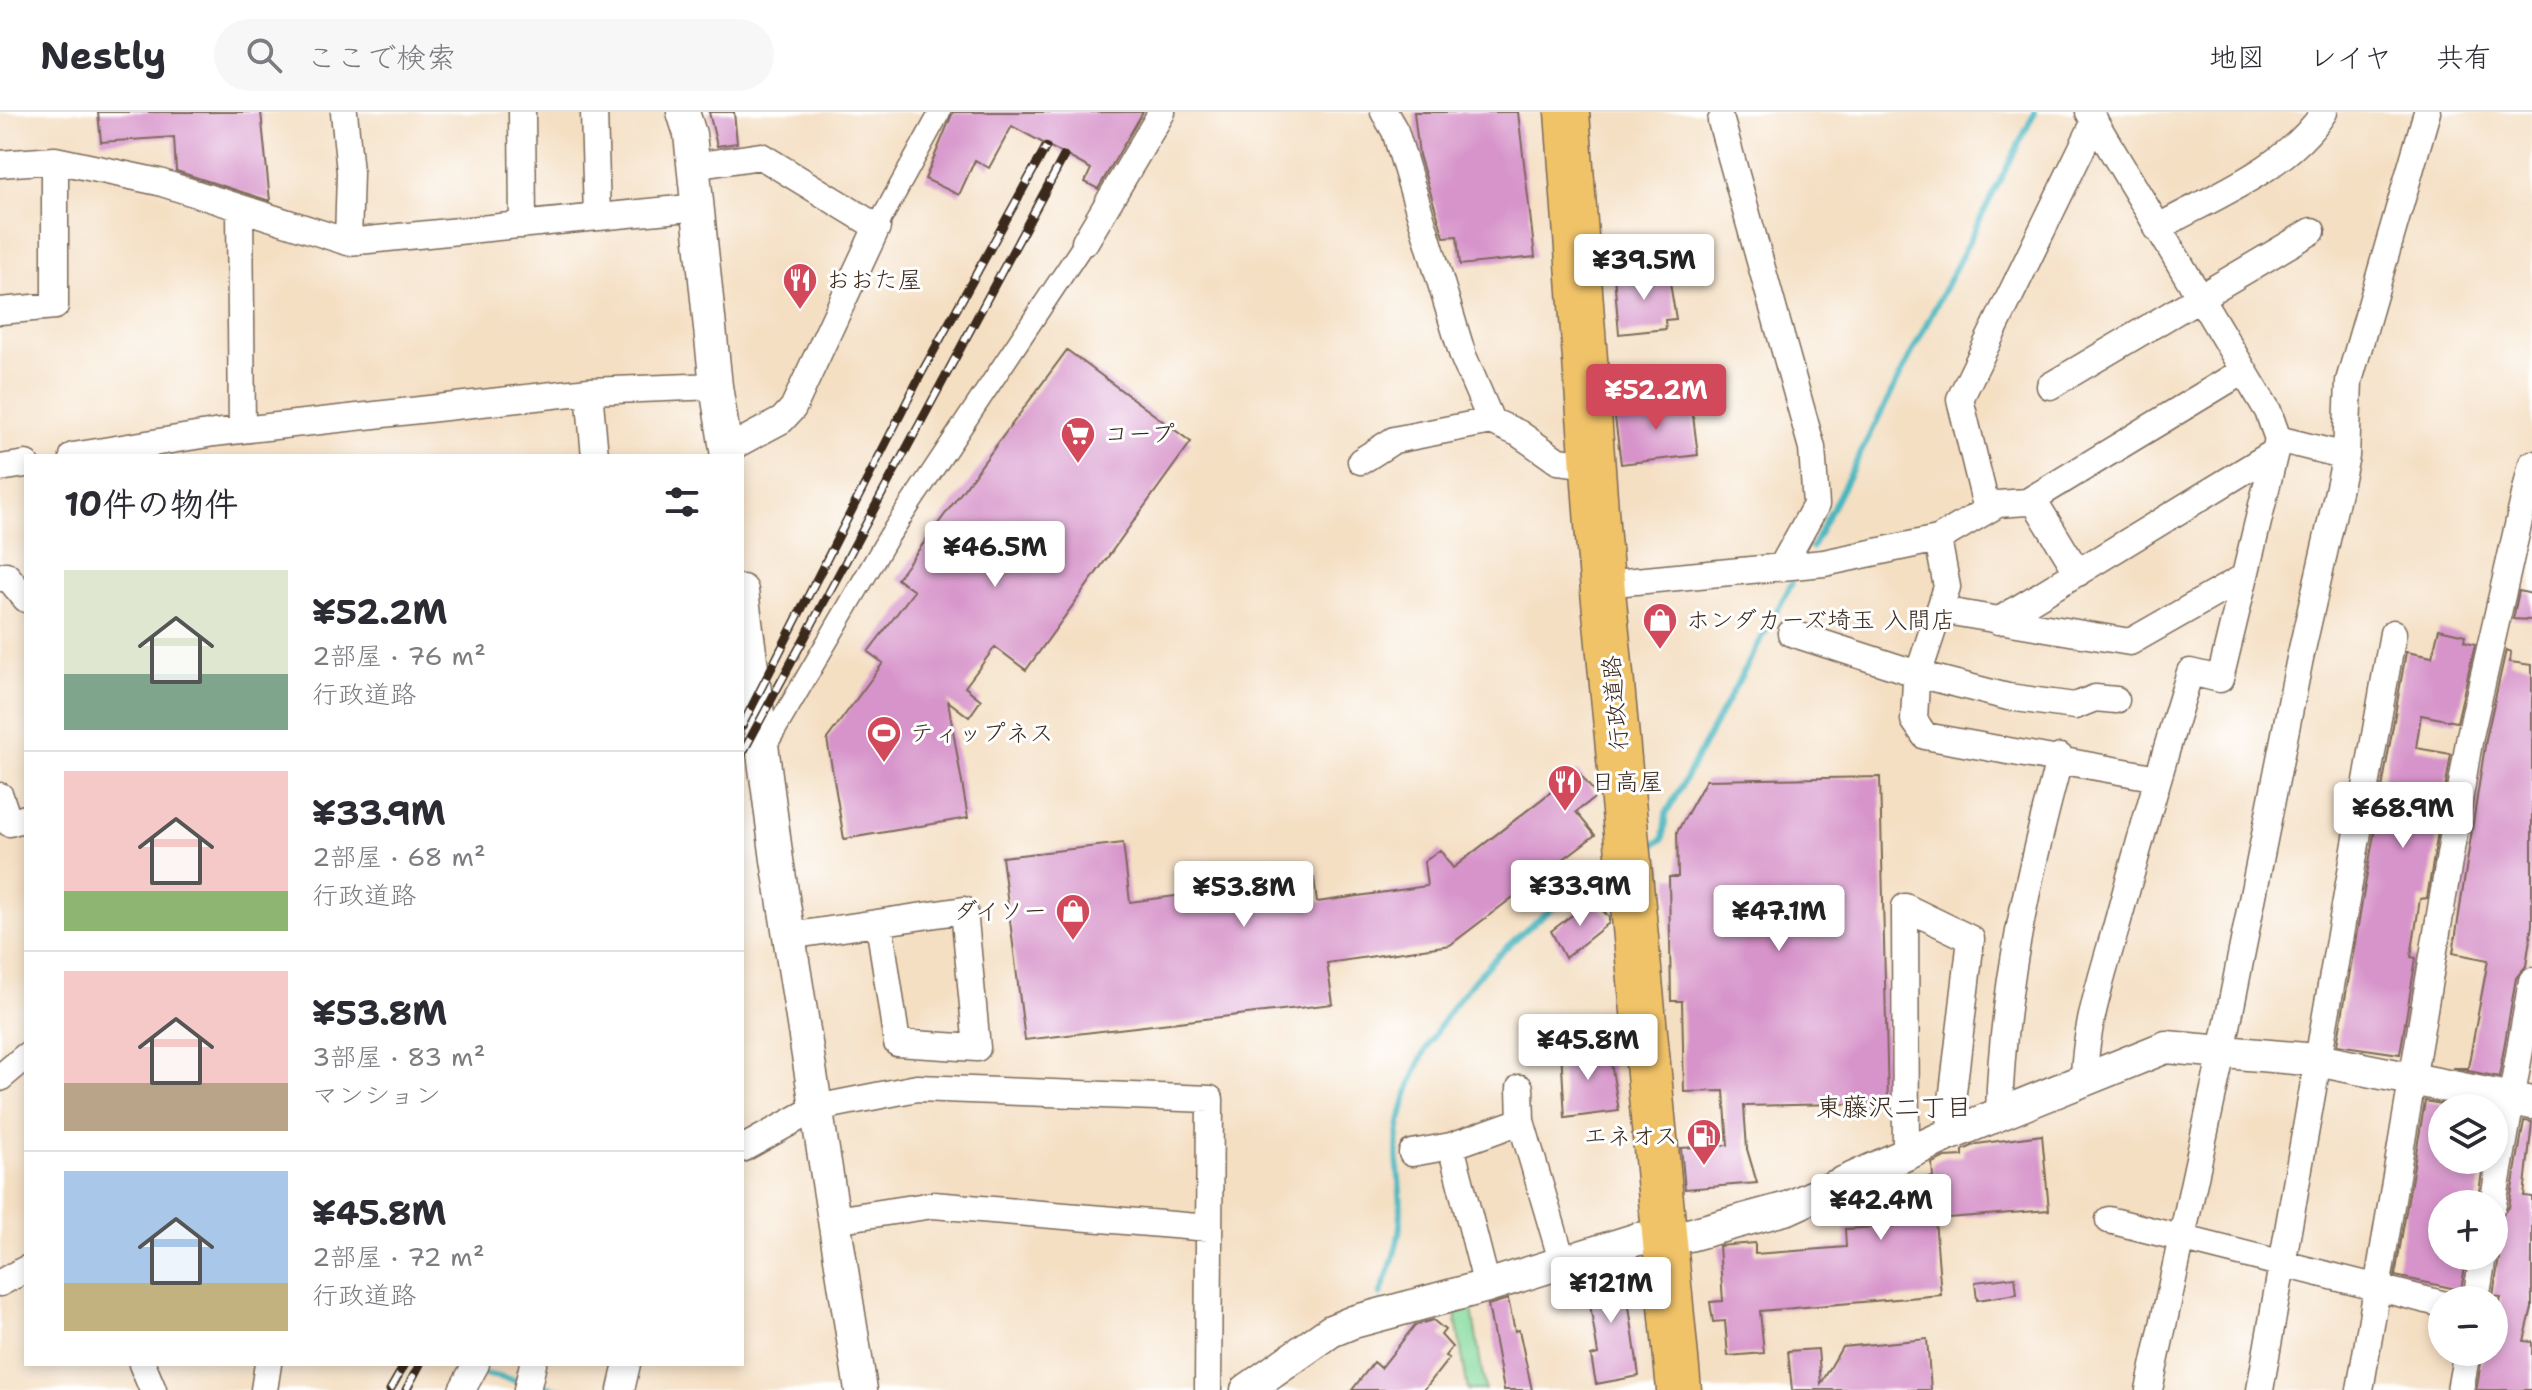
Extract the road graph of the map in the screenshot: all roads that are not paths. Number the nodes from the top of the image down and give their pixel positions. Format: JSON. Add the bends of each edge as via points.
{"nodes":[{"id":1,"x":344,"y":112,"type":"edge"},
{"id":2,"x":522,"y":112,"type":"edge"},
{"id":3,"x":594,"y":112,"type":"edge"},
{"id":4,"x":683,"y":112,"type":"edge"},
{"id":5,"x":940,"y":112,"type":"edge"},
{"id":6,"x":1162,"y":112,"type":"edge"},
{"id":7,"x":1384,"y":112,"type":"edge"},
{"id":8,"x":1567,"y":112,"type":"edge"},
{"id":9,"x":2324,"y":112,"type":"edge"},
{"id":10,"x":2427,"y":112,"type":"edge"},
{"id":11,"x":2092,"y":116,"type":"edge"},
{"id":12,"x":1721,"y":121,"type":"dead end"},
{"id":13,"x":55,"y":160,"type":"junction"},
{"id":14,"x":0,"y":164,"type":"edge"},
{"id":15,"x":693,"y":166,"type":"junction"},
{"id":16,"x":699,"y":207,"type":"junction"},
{"id":17,"x":240,"y":208,"type":"junction"},
{"id":18,"x":597,"y":217,"type":"junction"},
{"id":19,"x":523,"y":225,"type":"junction"},
{"id":20,"x":877,"y":227,"type":"junction"},
{"id":21,"x":2157,"y":228,"type":"junction"},
{"id":22,"x":2312,"y":231,"type":"dead end"},
{"id":23,"x":348,"y":242,"type":"junction"},
{"id":24,"x":1085,"y":242,"type":"joint"},
{"id":25,"x":2199,"y":297,"type":"junction"},
{"id":26,"x":0,"y":311,"type":"edge"},
{"id":27,"x":2243,"y":371,"type":"junction"},
{"id":28,"x":716,"y":386,"type":"junction"},
{"id":29,"x":2050,"y":386,"type":"dead end"},
{"id":30,"x":589,"y":391,"type":"junction"},
{"id":31,"x":1491,"y":421,"type":"junction"},
{"id":32,"x":242,"y":429,"type":"junction"},
{"id":33,"x":2277,"y":446,"type":"junction"},
{"id":34,"x":726,"y":453,"type":"edge"},
{"id":35,"x":86,"y":454,"type":"edge"},
{"id":36,"x":595,"y":454,"type":"edge"},
{"id":37,"x":2346,"y":456,"type":"junction"},
{"id":38,"x":1361,"y":461,"type":"dead end"},
{"id":39,"x":24,"y":464,"type":"edge"},
{"id":40,"x":2532,"y":464,"type":"edge"},
{"id":41,"x":1592,"y":465,"type":"junction"},
{"id":42,"x":0,"y":468,"type":"edge"},
{"id":43,"x":2033,"y":499,"type":"junction"},
{"id":44,"x":1987,"y":510,"type":"junction"},
{"id":45,"x":1938,"y":539,"type":"junction"},
{"id":46,"x":1781,"y":568,"type":"junction"},
{"id":47,"x":2078,"y":573,"type":"junction"},
{"id":48,"x":2244,"y":577,"type":"junction"},
{"id":49,"x":0,"y":578,"type":"edge"},
{"id":50,"x":1604,"y":584,"type":"junction"},
{"id":51,"x":24,"y":597,"type":"edge"},
{"id":52,"x":744,"y":607,"type":"edge"},
{"id":53,"x":1940,"y":610,"type":"junction"},
{"id":54,"x":1998,"y":621,"type":"junction"},
{"id":55,"x":1791,"y":633,"type":"dead end"},
{"id":56,"x":2393,"y":633,"type":"dead end"},
{"id":57,"x":1918,"y":674,"type":"junction"},
{"id":58,"x":2116,"y":700,"type":"dead end"},
{"id":59,"x":762,"y":753,"type":"junction"},
{"id":60,"x":2060,"y":757,"type":"junction"},
{"id":61,"x":2158,"y":778,"type":"junction"},
{"id":62,"x":0,"y":796,"type":"edge"},
{"id":63,"x":24,"y":819,"type":"edge"},
{"id":64,"x":879,"y":923,"type":"junction"},
{"id":65,"x":789,"y":936,"type":"junction"},
{"id":66,"x":2532,"y":981,"type":"edge"},
{"id":67,"x":2222,"y":1052,"type":"junction"},
{"id":68,"x":24,"y":1058,"type":"edge"},
{"id":69,"x":2317,"y":1060,"type":"junction"},
{"id":70,"x":2413,"y":1076,"type":"junction"},
{"id":71,"x":0,"y":1078,"type":"edge"},
{"id":72,"x":2084,"y":1078,"type":"junction"},
{"id":73,"x":1520,"y":1088,"type":"dead end"},
{"id":74,"x":2522,"y":1101,"type":"edge"},
{"id":75,"x":816,"y":1108,"type":"junction"},
{"id":76,"x":1999,"y":1114,"type":"junction"},
{"id":77,"x":1521,"y":1121,"type":"junction"},
{"id":78,"x":1948,"y":1135,"type":"junction"},
{"id":79,"x":1451,"y":1146,"type":"junction"},
{"id":80,"x":744,"y":1148,"type":"edge"},
{"id":81,"x":1412,"y":1153,"type":"dead end"},
{"id":82,"x":1906,"y":1156,"type":"junction"},
{"id":83,"x":2497,"y":1190,"type":"edge"},
{"id":84,"x":834,"y":1220,"type":"junction"},
{"id":85,"x":2109,"y":1220,"type":"dead end"},
{"id":86,"x":1209,"y":1228,"type":"junction"},
{"id":87,"x":1664,"y":1237,"type":"junction"},
{"id":88,"x":2180,"y":1238,"type":"junction"},
{"id":89,"x":2282,"y":1262,"type":"junction"},
{"id":90,"x":1563,"y":1264,"type":"junction"},
{"id":91,"x":24,"y":1270,"type":"edge"},
{"id":92,"x":0,"y":1283,"type":"edge"},
{"id":93,"x":1487,"y":1286,"type":"junction"},
{"id":94,"x":2377,"y":1286,"type":"junction"},
{"id":95,"x":2428,"y":1300,"type":"edge"},
{"id":96,"x":143,"y":1366,"type":"edge"},
{"id":97,"x":268,"y":1366,"type":"edge"},
{"id":98,"x":475,"y":1366,"type":"edge"},
{"id":99,"x":533,"y":1366,"type":"edge"},
{"id":100,"x":627,"y":1366,"type":"edge"},
{"id":101,"x":2464,"y":1366,"type":"edge"},
{"id":102,"x":153,"y":1390,"type":"edge"},
{"id":103,"x":264,"y":1390,"type":"edge"},
{"id":104,"x":462,"y":1390,"type":"edge"},
{"id":105,"x":527,"y":1390,"type":"edge"},
{"id":106,"x":621,"y":1390,"type":"edge"},
{"id":107,"x":861,"y":1390,"type":"edge"},
{"id":108,"x":1208,"y":1390,"type":"edge"},
{"id":109,"x":1247,"y":1390,"type":"edge"},
{"id":110,"x":1679,"y":1390,"type":"edge"},
{"id":111,"x":2149,"y":1390,"type":"edge"},
{"id":112,"x":2260,"y":1390,"type":"edge"},
{"id":113,"x":2360,"y":1390,"type":"edge"},
{"id":114,"x":2460,"y":1390,"type":"edge"}],
"edges":[{"from":1,"to":23,"type":"street","via":[[350,172]]},
{"from":2,"to":19,"type":"street"},
{"from":3,"to":18,"type":"street"},
{"from":4,"to":15,"type":"street"},
{"from":5,"to":20,"type":"street"},
{"from":6,"to":24,"type":"street"},
{"from":7,"to":31,"type":"street","via":[[1395,131],[1463,356]]},
{"from":8,"to":41,"type":"highway","name":"行政道路"},
{"from":9,"to":21,"type":"street","via":[[2308,137],[2272,163]]},
{"from":10,"to":37,"type":"street","via":[[2349,381]]},
{"from":11,"to":21,"type":"street"},
{"from":11,"to":44,"type":"street","via":[[1960,399]]},
{"from":12,"to":46,"type":"street","via":[[1812,448],[1816,505]]},
{"from":13,"to":14,"type":"street"},
{"from":13,"to":17,"type":"street","via":[[159,182]]},
{"from":13,"to":26,"type":"street","via":[[55,306]]},
{"from":15,"to":16,"type":"street"},
{"from":15,"to":20,"type":"street","via":[[761,156]]},
{"from":16,"to":18,"type":"street"},
{"from":16,"to":28,"type":"street"},
{"from":17,"to":23,"type":"street"},
{"from":17,"to":32,"type":"street"},
{"from":18,"to":19,"type":"street"},
{"from":19,"to":23,"type":"street"},
{"from":20,"to":34,"type":"street","via":[[793,408]]},
{"from":21,"to":25,"type":"street"},
{"from":22,"to":25,"type":"street"},
{"from":24,"to":59,"type":"street","via":[[889,536]]},
{"from":25,"to":27,"type":"street"},
{"from":25,"to":29,"type":"street"},
{"from":27,"to":33,"type":"street","via":[[2268,411]]},
{"from":27,"to":43,"type":"street"},
{"from":28,"to":30,"type":"street"},
{"from":28,"to":34,"type":"street"},
{"from":30,"to":32,"type":"street"},
{"from":30,"to":36,"type":"street"},
{"from":31,"to":38,"type":"street","via":[[1394,440]]},
{"from":31,"to":41,"type":"street","via":[[1558,461]]},
{"from":32,"to":35,"type":"street"},
{"from":33,"to":37,"type":"street"},
{"from":33,"to":47,"type":"street"},
{"from":33,"to":48,"type":"street"},
{"from":37,"to":67,"type":"street"},
{"from":39,"to":42,"type":"street"},
{"from":40,"to":70,"type":"street","via":[[2470,736]]},
{"from":41,"to":50,"type":"highway","name":"行政道路"},
{"from":43,"to":44,"type":"street"},
{"from":43,"to":47,"type":"street"},
{"from":44,"to":45,"type":"street"},
{"from":45,"to":46,"type":"street"},
{"from":45,"to":53,"type":"street","via":[[1947,587]]},
{"from":46,"to":50,"type":"street"},
{"from":47,"to":54,"type":"street"},
{"from":48,"to":54,"type":"street","via":[[2130,642]]},
{"from":48,"to":61,"type":"street","via":[[2220,679],[2190,672]]},
{"from":49,"to":51,"type":"street","via":[[6,575]]},
{"from":50,"to":87,"type":"highway","name":"行政道路"},
{"from":52,"to":59,"type":"street"},
{"from":53,"to":54,"type":"street"},
{"from":53,"to":57,"type":"street"},
{"from":55,"to":57,"type":"street"},
{"from":56,"to":69,"type":"street"},
{"from":57,"to":58,"type":"street","via":[[2035,701],[2075,706],[2095,698]]},
{"from":57,"to":60,"type":"street","via":[[1914,720],[1925,736]]},
{"from":59,"to":65,"type":"street"},
{"from":60,"to":61,"type":"street"},
{"from":60,"to":76,"type":"street","via":[[2018,920]]},
{"from":61,"to":72,"type":"street","via":[[2108,956]]},
{"from":62,"to":63,"type":"street","via":[[9,823]]},
{"from":64,"to":64,"type":"street","via":[[897,1043],[977,1048],[964,910]]},
{"from":64,"to":65,"type":"street"},
{"from":65,"to":75,"type":"street"},
{"from":66,"to":74,"type":"street"},
{"from":67,"to":69,"type":"street"},
{"from":67,"to":72,"type":"street","via":[[2166,1047]]},
{"from":67,"to":88,"type":"street"},
{"from":68,"to":71,"type":"street"},
{"from":69,"to":70,"type":"street"},
{"from":69,"to":89,"type":"street"},
{"from":70,"to":74,"type":"street"},
{"from":70,"to":94,"type":"street"},
{"from":72,"to":76,"type":"street"},
{"from":73,"to":77,"type":"street"},
{"from":74,"to":83,"type":"street"},
{"from":75,"to":80,"type":"street"},
{"from":75,"to":84,"type":"street"},
{"from":75,"to":86,"type":"street","via":[[917,1088],[1210,1099]]},
{"from":76,"to":78,"type":"street"},
{"from":77,"to":79,"type":"street"},
{"from":77,"to":90,"type":"street"},
{"from":78,"to":82,"type":"street"},
{"from":78,"to":82,"type":"street","via":[[1971,939],[1905,907]]},
{"from":79,"to":81,"type":"street"},
{"from":79,"to":93,"type":"street"},
{"from":82,"to":87,"type":"street","via":[[1788,1208]]},
{"from":84,"to":86,"type":"street","via":[[933,1205]]},
{"from":84,"to":107,"type":"street"},
{"from":85,"to":88,"type":"street"},
{"from":86,"to":108,"type":"street"},
{"from":87,"to":90,"type":"street","via":[[1638,1239]]},
{"from":87,"to":110,"type":"highway","name":"行政道路"},
{"from":88,"to":89,"type":"street"},
{"from":88,"to":111,"type":"street"},
{"from":89,"to":94,"type":"street"},
{"from":89,"to":112,"type":"street"},
{"from":90,"to":93,"type":"street"},
{"from":91,"to":92,"type":"street"},
{"from":93,"to":109,"type":"street","via":[[1331,1331]]},
{"from":94,"to":95,"type":"street"},
{"from":94,"to":113,"type":"street"},
{"from":96,"to":102,"type":"street"},
{"from":97,"to":103,"type":"street"},
{"from":98,"to":104,"type":"street"},
{"from":99,"to":105,"type":"street"},
{"from":100,"to":106,"type":"street"},
{"from":101,"to":114,"type":"street"}]}
